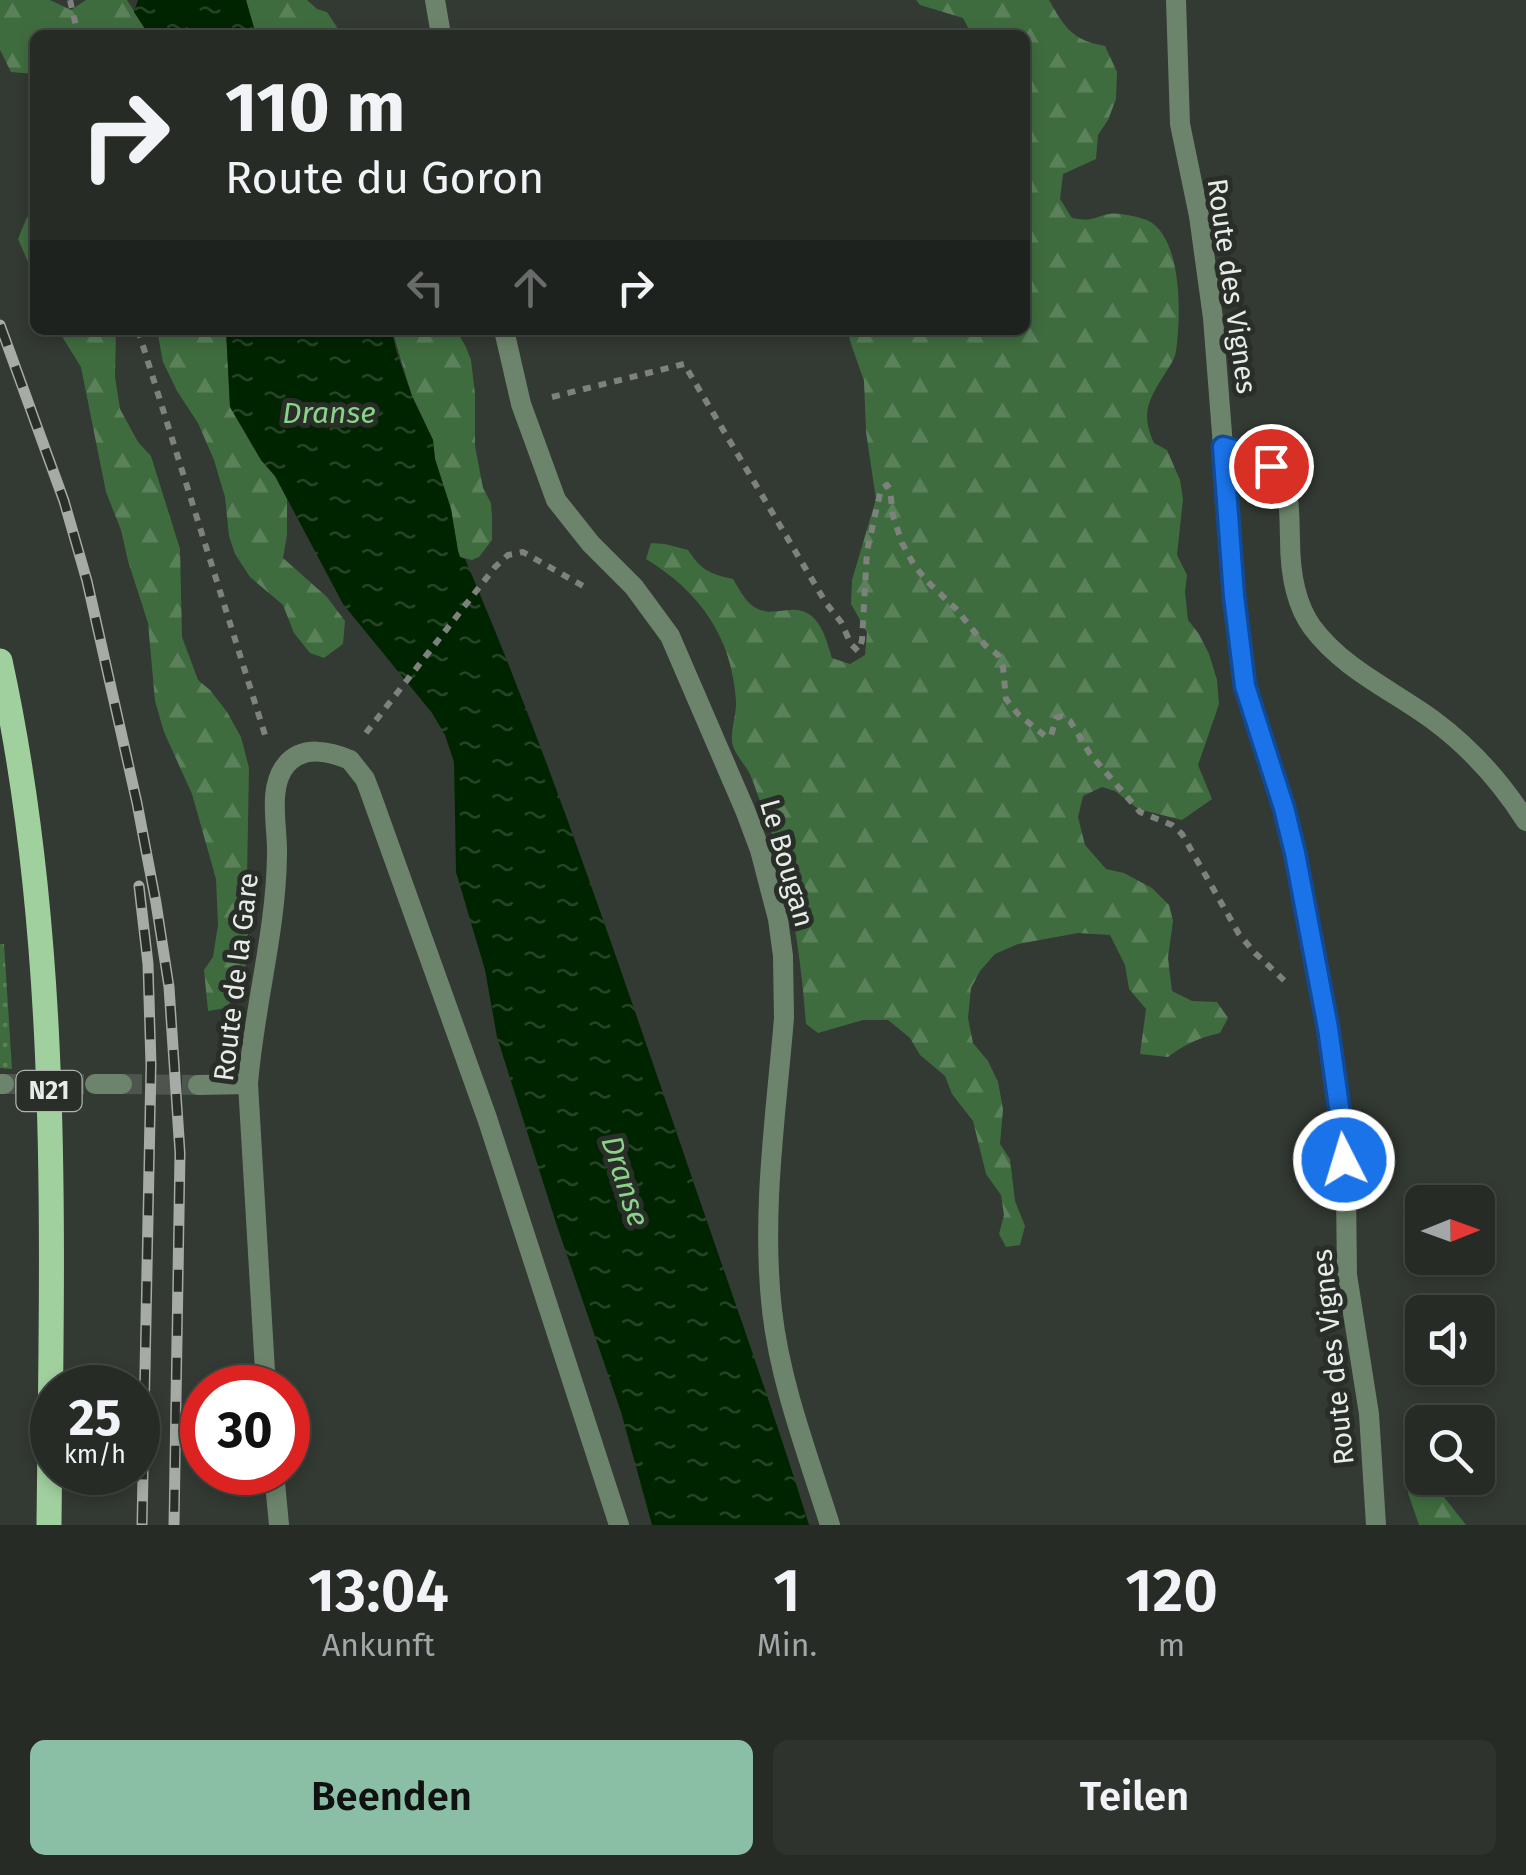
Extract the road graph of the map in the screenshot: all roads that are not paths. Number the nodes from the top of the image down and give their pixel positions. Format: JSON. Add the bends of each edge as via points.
{"nodes":[{"id":1,"x":435,"y":0,"type":"edge"},
{"id":2,"x":1176,"y":0,"type":"edge"},
{"id":3,"x":439,"y":30,"type":"edge"},
{"id":4,"x":505,"y":335,"type":"edge"},
{"id":5,"x":1223,"y":447,"type":"junction"},
{"id":6,"x":0,"y":661,"type":"edge"},
{"id":7,"x":1526,"y":821,"type":"edge"},
{"id":8,"x":95,"y":1084,"type":"tunnel mouth"},
{"id":9,"x":122,"y":1084,"type":"tunnel mouth"},
{"id":10,"x":248,"y":1084,"type":"junction"},
{"id":11,"x":198,"y":1085,"type":"tunnel mouth"},
{"id":12,"x":265,"y":1365,"type":"edge"},
{"id":13,"x":276,"y":1495,"type":"edge"},
{"id":14,"x":48,"y":1525,"type":"edge"},
{"id":15,"x":279,"y":1525,"type":"edge"},
{"id":16,"x":618,"y":1525,"type":"edge"},
{"id":17,"x":830,"y":1525,"type":"edge"},
{"id":18,"x":1376,"y":1525,"type":"edge"}],
"edges":[{"from":1,"to":3,"type":"street"},
{"from":2,"to":5,"type":"street","name":"Route des Vignes","via":[[1180,124],[1213,318]]},
{"from":4,"to":17,"type":"street","name":"Le Bougan","via":[[556,500],[670,636],[770,882],[783,956],[784,1018],[769,1284],[791,1401]]},
{"from":5,"to":7,"type":"street","via":[[1271,466],[1286,488],[1295,590],[1312,627],[1356,669],[1458,740],[1492,772]]},
{"from":5,"to":18,"type":"street","name":"Route des Vignes","via":[[1245,686],[1284,808],[1324,1000],[1342,1128],[1347,1276]]},
{"from":6,"to":14,"type":"main road","number":"N21","via":[[25,796],[45,1000],[52,1193]]},
{"from":8,"to":9,"type":"street"},
{"from":10,"to":11,"type":"street"},
{"from":10,"to":12,"type":"street","name":"Route de la Gare"},
{"from":10,"to":16,"type":"street","name":"Route de la Gare","via":[[276,881],[276,792],[288,762],[325,752],[350,760],[370,792],[487,1118]]},
{"from":13,"to":15,"type":"street"}]}
